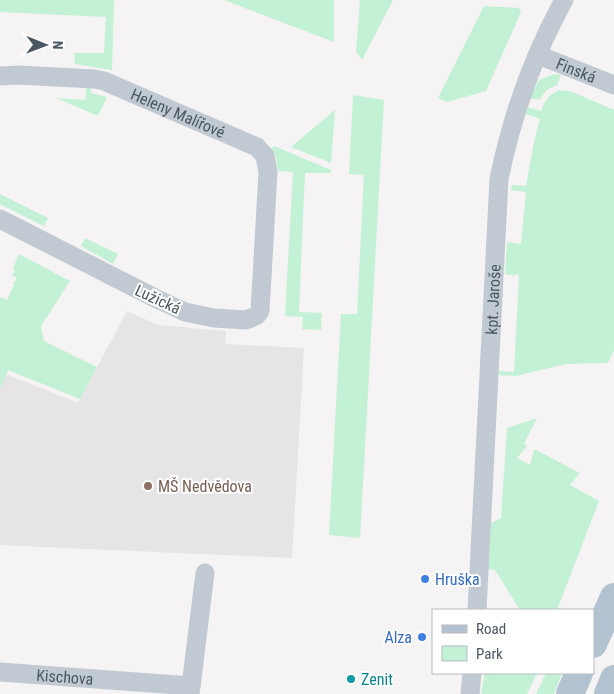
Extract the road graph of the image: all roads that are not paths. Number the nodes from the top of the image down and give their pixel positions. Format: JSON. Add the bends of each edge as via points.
{"nodes":[{"id":1,"x":564,"y":0,"type":"edge"},
{"id":2,"x":538,"y":55,"type":"junction"},
{"id":3,"x":0,"y":76,"type":"edge"},
{"id":4,"x":614,"y":85,"type":"edge"},
{"id":5,"x":0,"y":219,"type":"edge"},
{"id":6,"x":264,"y":243,"type":"joint"},
{"id":7,"x":204,"y":573,"type":"dead end"},
{"id":8,"x":614,"y":597,"type":"edge"},
{"id":9,"x":477,"y":609,"type":"edge"},
{"id":10,"x":594,"y":642,"type":"edge"},
{"id":11,"x":0,"y":672,"type":"edge"},
{"id":12,"x":472,"y":674,"type":"edge"},
{"id":13,"x":580,"y":674,"type":"edge"},
{"id":14,"x":614,"y":679,"type":"edge"},
{"id":15,"x":190,"y":690,"type":"edge"},
{"id":16,"x":470,"y":694,"type":"edge"},
{"id":17,"x":570,"y":694,"type":"edge"},
{"id":18,"x":608,"y":694,"type":"edge"}],
"edges":[{"from":1,"to":2,"type":"street","name":"kpt. Jaroše"},
{"from":2,"to":4,"type":"street","name":"Finská"},
{"from":2,"to":9,"type":"street","name":"kpt. Jaroše","via":[[507,137],[499,179]]},
{"from":3,"to":6,"type":"street","name":"Heleny Malířové","via":[[19,74],[104,80],[252,144],[262,151],[268,166]]},
{"from":5,"to":6,"type":"street","name":"Lužická","via":[[170,306],[224,319],[252,319],[260,311]]},
{"from":7,"to":15,"type":"street","name":"Kischova"},
{"from":8,"to":10,"type":"main road"},
{"from":11,"to":15,"type":"street","name":"Kischova"},
{"from":12,"to":16,"type":"street"},
{"from":13,"to":17,"type":"main road"},
{"from":14,"to":18,"type":"main road"}]}
